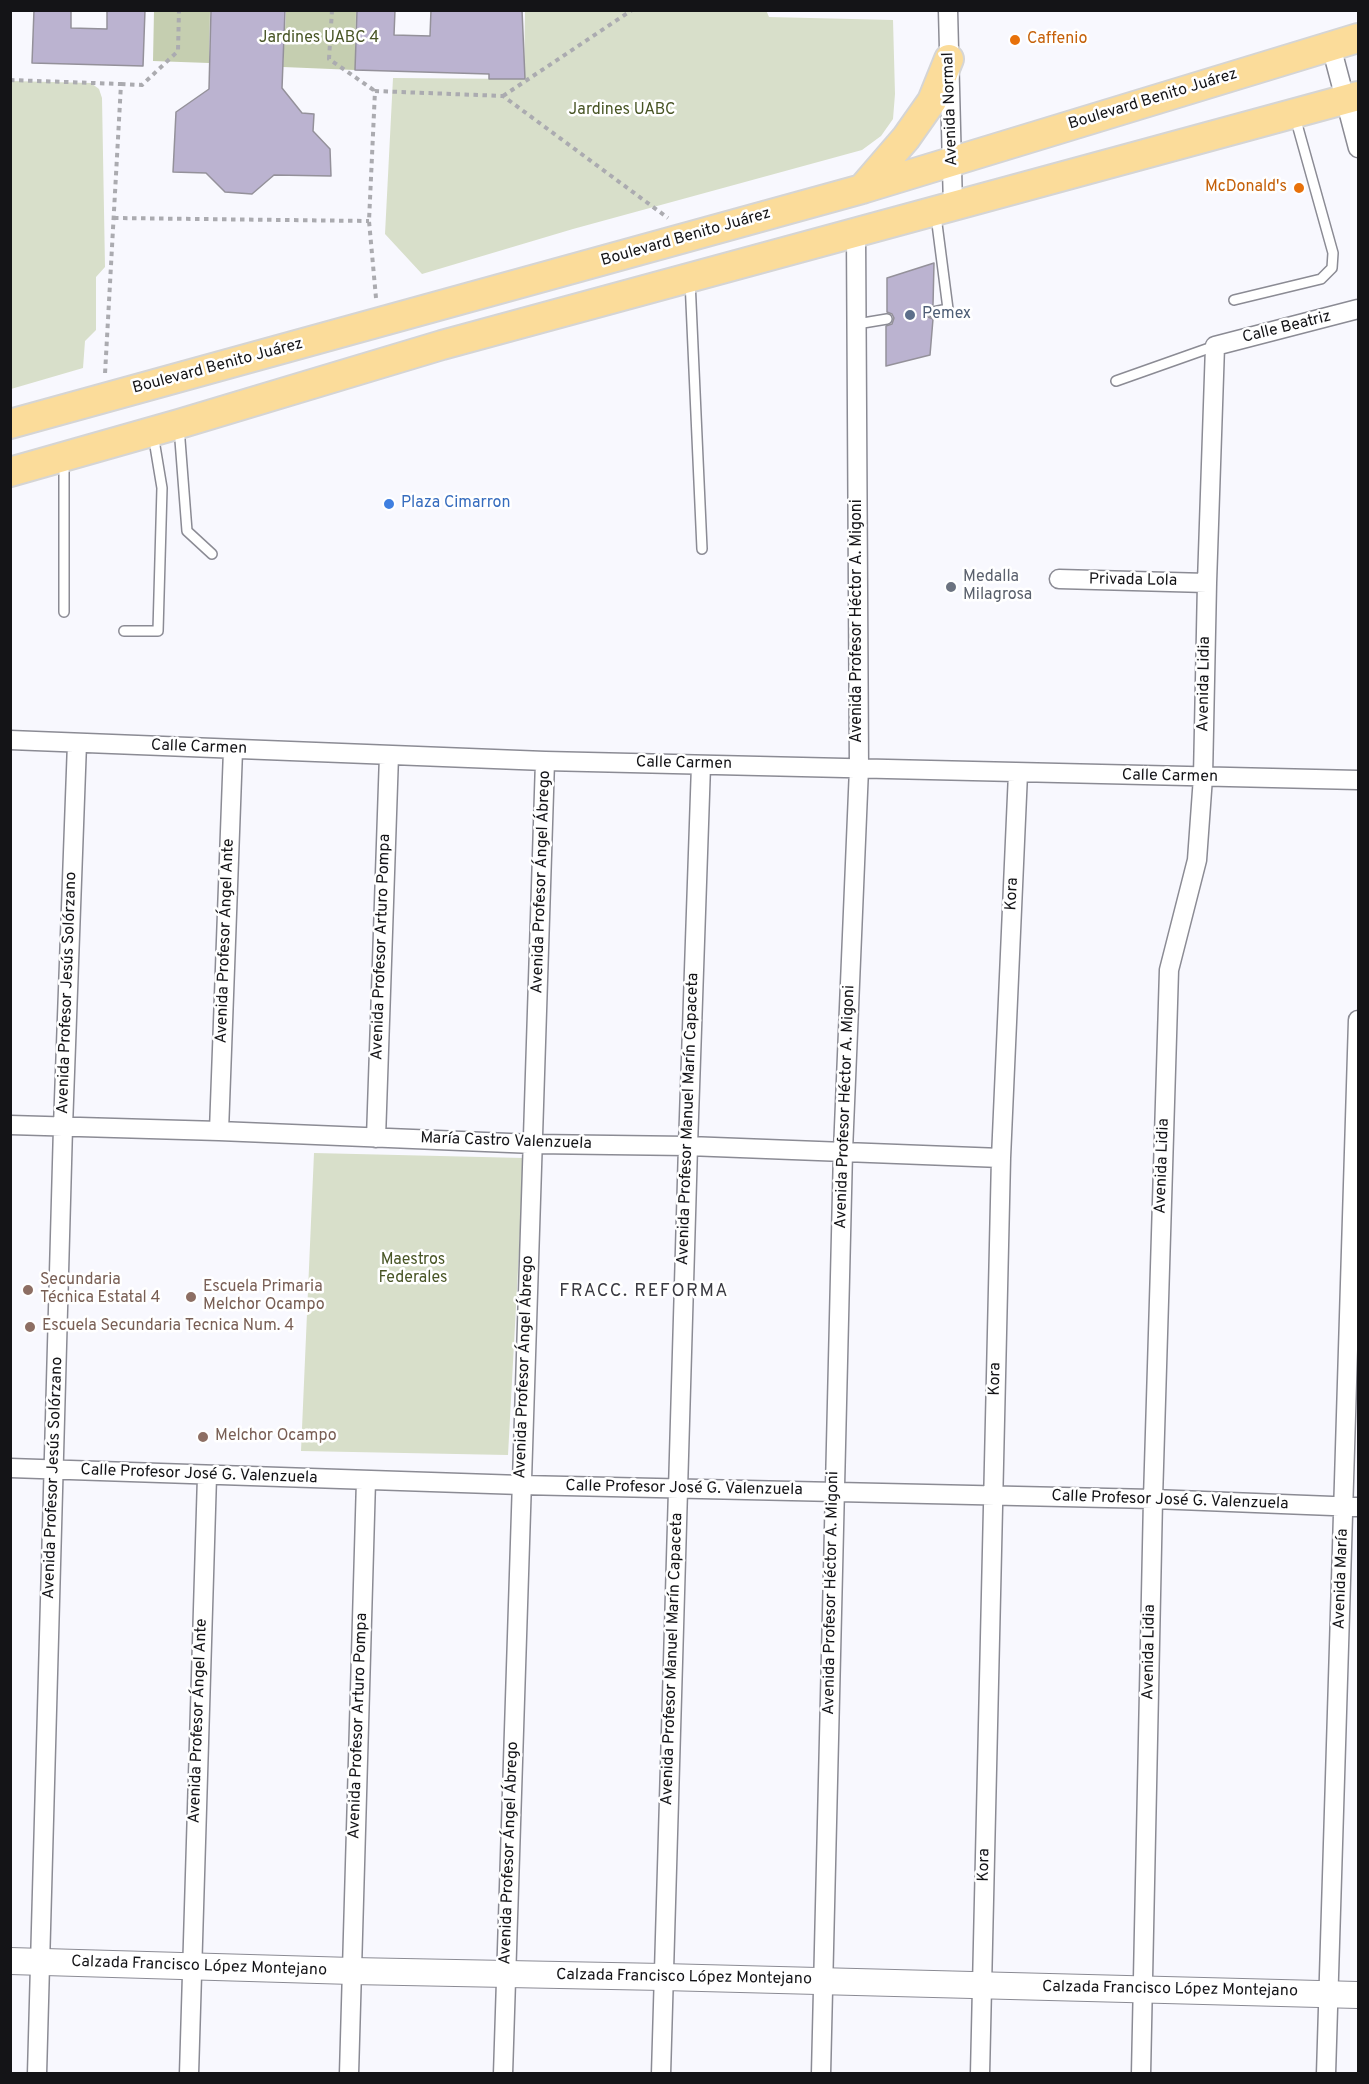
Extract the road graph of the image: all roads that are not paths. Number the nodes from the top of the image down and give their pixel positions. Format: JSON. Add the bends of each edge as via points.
{"nodes":[{"id":1,"x":948,"y":10,"type":"edge"},
{"id":2,"x":1359,"y":38,"type":"edge"},
{"id":3,"x":1331,"y":46,"type":"junction"},
{"id":4,"x":949,"y":59,"type":"junction"},
{"id":5,"x":1352,"y":98,"type":"edge"},
{"id":6,"x":1294,"y":114,"type":"junction"},
{"id":7,"x":1359,"y":148,"type":"edge"},
{"id":8,"x":952,"y":162,"type":"junction"},
{"id":9,"x":862,"y":189,"type":"junction"},
{"id":10,"x":944,"y":209,"type":"junction"},
{"id":11,"x":856,"y":232,"type":"junction"},
{"id":12,"x":690,"y":278,"type":"junction"},
{"id":13,"x":1234,"y":300,"type":"dead end"},
{"id":14,"x":1359,"y":309,"type":"edge"},
{"id":15,"x":933,"y":312,"type":"dead end"},
{"id":16,"x":886,"y":319,"type":"dead end"},
{"id":17,"x":857,"y":324,"type":"junction"},
{"id":18,"x":1215,"y":346,"type":"junction"},
{"id":19,"x":1116,"y":381,"type":"dead end"},
{"id":20,"x":10,"y":424,"type":"edge"},
{"id":21,"x":166,"y":428,"type":"junction"},
{"id":22,"x":64,"y":457,"type":"junction"},
{"id":23,"x":10,"y":472,"type":"edge"},
{"id":24,"x":702,"y":549,"type":"dead end"},
{"id":25,"x":212,"y":554,"type":"dead end"},
{"id":26,"x":1059,"y":579,"type":"dead end"},
{"id":27,"x":1207,"y":583,"type":"junction"},
{"id":28,"x":64,"y":612,"type":"dead end"},
{"id":29,"x":124,"y":631,"type":"dead end"},
{"id":30,"x":10,"y":740,"type":"edge"},
{"id":31,"x":77,"y":743,"type":"junction"},
{"id":32,"x":233,"y":750,"type":"junction"},
{"id":33,"x":389,"y":755,"type":"junction"},
{"id":34,"x":545,"y":761,"type":"junction"},
{"id":35,"x":701,"y":765,"type":"junction"},
{"id":36,"x":859,"y":768,"type":"junction"},
{"id":37,"x":1018,"y":773,"type":"junction"},
{"id":38,"x":1203,"y":777,"type":"junction"},
{"id":39,"x":1359,"y":780,"type":"edge"},
{"id":40,"x":1359,"y":1020,"type":"edge"},
{"id":41,"x":1357,"y":1074,"type":"edge"},
{"id":42,"x":10,"y":1125,"type":"edge"},
{"id":43,"x":63,"y":1127,"type":"junction"},
{"id":44,"x":219,"y":1131,"type":"junction"},
{"id":45,"x":376,"y":1138,"type":"junction"},
{"id":46,"x":534,"y":1144,"type":"junction"},
{"id":47,"x":688,"y":1146,"type":"junction"},
{"id":48,"x":843,"y":1151,"type":"junction"},
{"id":49,"x":1001,"y":1158,"type":"junction"},
{"id":50,"x":10,"y":1468,"type":"edge"},
{"id":51,"x":54,"y":1470,"type":"junction"},
{"id":52,"x":207,"y":1476,"type":"junction"},
{"id":53,"x":366,"y":1480,"type":"junction"},
{"id":54,"x":521,"y":1485,"type":"junction"},
{"id":55,"x":678,"y":1489,"type":"junction"},
{"id":56,"x":835,"y":1493,"type":"junction"},
{"id":57,"x":994,"y":1496,"type":"junction"},
{"id":58,"x":1153,"y":1499,"type":"junction"},
{"id":59,"x":1352,"y":1507,"type":"edge"},
{"id":60,"x":10,"y":1961,"type":"edge"},
{"id":61,"x":41,"y":1962,"type":"junction"},
{"id":62,"x":191,"y":1966,"type":"junction"},
{"id":63,"x":352,"y":1971,"type":"junction"},
{"id":64,"x":507,"y":1974,"type":"junction"},
{"id":65,"x":663,"y":1977,"type":"junction"},
{"id":66,"x":822,"y":1982,"type":"junction"},
{"id":67,"x":983,"y":1985,"type":"junction"},
{"id":68,"x":1144,"y":1990,"type":"junction"},
{"id":69,"x":1328,"y":1994,"type":"junction"},
{"id":70,"x":1359,"y":1995,"type":"edge"},
{"id":71,"x":37,"y":2073,"type":"edge"},
{"id":72,"x":189,"y":2073,"type":"edge"},
{"id":73,"x":348,"y":2073,"type":"edge"},
{"id":74,"x":503,"y":2073,"type":"edge"},
{"id":75,"x":661,"y":2073,"type":"edge"},
{"id":76,"x":821,"y":2073,"type":"edge"},
{"id":77,"x":980,"y":2073,"type":"edge"},
{"id":78,"x":1141,"y":2073,"type":"edge"},
{"id":79,"x":1326,"y":2073,"type":"edge"}],
"edges":[{"from":1,"to":4,"type":"street","name":"Avenida Normal"},
{"from":2,"to":3,"type":"main road","name":"Boulevard Benito Juárez"},
{"from":3,"to":5,"type":"street"},
{"from":3,"to":8,"type":"main road","name":"Boulevard Benito Juárez"},
{"from":4,"to":8,"type":"street","name":"Avenida Normal"},
{"from":4,"to":9,"type":"main road","via":[[932,101]]},
{"from":5,"to":6,"type":"main road"},
{"from":5,"to":7,"type":"street"},
{"from":6,"to":10,"type":"main road"},
{"from":6,"to":13,"type":"lane","via":[[1333,253],[1332,268],[1321,279]]},
{"from":8,"to":9,"type":"main road","name":"Boulevard Benito Juárez"},
{"from":8,"to":10,"type":"street","name":"Avenida Normal"},
{"from":9,"to":20,"type":"main road","name":"Boulevard Benito Juárez"},
{"from":10,"to":11,"type":"main road"},
{"from":10,"to":15,"type":"lane","via":[[948,309]]},
{"from":11,"to":12,"type":"main road"},
{"from":11,"to":17,"type":"street","name":"Avenida Profesor Héctor A. Migoni"},
{"from":12,"to":21,"type":"main road","via":[[442,345]]},
{"from":12,"to":24,"type":"lane"},
{"from":14,"to":18,"type":"street","name":"Calle Beatriz"},
{"from":16,"to":17,"type":"lane"},
{"from":17,"to":36,"type":"street","name":"Avenida Profesor Héctor A. Migoni"},
{"from":18,"to":19,"type":"lane"},
{"from":18,"to":27,"type":"street","name":"Avenida Lidia"},
{"from":21,"to":22,"type":"main road"},
{"from":21,"to":25,"type":"lane","via":[[184,474],[187,531]]},
{"from":21,"to":29,"type":"lane","via":[[158,631]]},
{"from":22,"to":23,"type":"main road"},
{"from":22,"to":28,"type":"lane"},
{"from":26,"to":27,"type":"street","name":"Privada Lola"},
{"from":27,"to":38,"type":"street","name":"Avenida Lidia"},
{"from":30,"to":31,"type":"street","name":"Calle Carmen"},
{"from":31,"to":32,"type":"street","name":"Calle Carmen"},
{"from":31,"to":43,"type":"street","name":"Avenida Profesor Jesús Solórzano"},
{"from":32,"to":33,"type":"street","name":"Calle Carmen"},
{"from":32,"to":44,"type":"street","name":"Avenida Profesor Ángel Ante"},
{"from":33,"to":34,"type":"street","name":"Calle Carmen"},
{"from":33,"to":45,"type":"street","name":"Avenida Profesor Arturo Pompa"},
{"from":34,"to":35,"type":"street","name":"Calle Carmen"},
{"from":34,"to":46,"type":"street","name":"Avenida Profesor Ángel Ábrego"},
{"from":35,"to":36,"type":"street","name":"Calle Carmen"},
{"from":35,"to":47,"type":"street","name":"Avenida Profesor Manuel Marín Capaceta"},
{"from":36,"to":37,"type":"street","name":"Calle Carmen"},
{"from":36,"to":48,"type":"street","name":"Avenida Profesor Héctor A. Migoni"},
{"from":37,"to":38,"type":"street","name":"Calle Carmen"},
{"from":37,"to":49,"type":"street","name":"Kora"},
{"from":38,"to":39,"type":"street","name":"Calle Carmen"},
{"from":38,"to":58,"type":"street","name":"Avenida Lidia","via":[[1197,860],[1169,970]]},
{"from":40,"to":41,"type":"street","name":"Avenida María"},
{"from":41,"to":59,"type":"street","name":"Avenida María"},
{"from":42,"to":43,"type":"street","name":"María Castro Valenzuela"},
{"from":43,"to":44,"type":"street","name":"María Castro Valenzuela"},
{"from":43,"to":51,"type":"street","name":"Avenida Profesor Jesús Solórzano"},
{"from":44,"to":45,"type":"street","name":"María Castro Valenzuela"},
{"from":45,"to":46,"type":"street","name":"María Castro Valenzuela"},
{"from":46,"to":47,"type":"street","name":"María Castro Valenzuela"},
{"from":46,"to":54,"type":"street","name":"Avenida Profesor Ángel Ábrego"},
{"from":47,"to":48,"type":"street","name":"María Castro Valenzuela"},
{"from":47,"to":55,"type":"street","name":"Avenida Profesor Manuel Marín Capaceta"},
{"from":48,"to":49,"type":"street","name":"María Castro Valenzuela"},
{"from":48,"to":56,"type":"street","name":"Avenida Profesor Héctor A. Migoni"},
{"from":49,"to":57,"type":"street","name":"Kora"},
{"from":50,"to":51,"type":"street","name":"Calle Profesor José G. Valenzuela"},
{"from":51,"to":52,"type":"street","name":"Calle Profesor José G. Valenzuela"},
{"from":51,"to":61,"type":"street","name":"Avenida Profesor Jesús Solórzano"},
{"from":52,"to":53,"type":"street","name":"Calle Profesor José G. Valenzuela"},
{"from":52,"to":62,"type":"street","name":"Avenida Profesor Ángel Ante"},
{"from":53,"to":54,"type":"street","name":"Calle Profesor José G. Valenzuela"},
{"from":53,"to":63,"type":"street","name":"Avenida Profesor Arturo Pompa"},
{"from":54,"to":55,"type":"street","name":"Calle Profesor José G. Valenzuela"},
{"from":54,"to":64,"type":"street","name":"Avenida Profesor Ángel Ábrego"},
{"from":55,"to":56,"type":"street","name":"Calle Profesor José G. Valenzuela"},
{"from":55,"to":65,"type":"street","name":"Avenida Profesor Manuel Marín Capaceta"},
{"from":56,"to":57,"type":"street","name":"Calle Profesor José G. Valenzuela"},
{"from":56,"to":66,"type":"street","name":"Avenida Profesor Héctor A. Migoni"},
{"from":57,"to":58,"type":"street","name":"Calle Profesor José G. Valenzuela"},
{"from":57,"to":67,"type":"street","name":"Kora"},
{"from":58,"to":59,"type":"street","name":"Calle Profesor José G. Valenzuela"},
{"from":58,"to":68,"type":"street","name":"Avenida Lidia"},
{"from":59,"to":69,"type":"street","name":"Avenida María"},
{"from":60,"to":61,"type":"main road","name":"Calzada Francisco López Montejano"},
{"from":61,"to":62,"type":"main road","name":"Calzada Francisco López Montejano"},
{"from":61,"to":71,"type":"street","name":"Avenida Profesor Jesús Solórzano"},
{"from":62,"to":63,"type":"main road","name":"Calzada Francisco López Montejano"},
{"from":62,"to":72,"type":"street","name":"Avenida Profesor Ángel Ante"},
{"from":63,"to":64,"type":"main road","name":"Calzada Francisco López Montejano"},
{"from":63,"to":73,"type":"street","name":"Avenida Profesor Arturo Pompa"},
{"from":64,"to":65,"type":"main road","name":"Calzada Francisco López Montejano"},
{"from":64,"to":74,"type":"street","name":"Avenida Profesor Ángel Ábrego"},
{"from":65,"to":66,"type":"main road","name":"Calzada Francisco López Montejano"},
{"from":65,"to":75,"type":"street","name":"Avenida Profesor Manuel Marín Capaceta"},
{"from":66,"to":67,"type":"main road","name":"Calzada Francisco López Montejano"},
{"from":66,"to":76,"type":"street","name":"Avenida Profesor Héctor A. Migoni"},
{"from":67,"to":68,"type":"main road","name":"Calzada Francisco López Montejano"},
{"from":67,"to":77,"type":"street","name":"Kora"},
{"from":68,"to":69,"type":"main road","name":"Calzada Francisco López Montejano"},
{"from":68,"to":78,"type":"street","name":"Avenida Lidia"},
{"from":69,"to":70,"type":"main road","name":"Calzada Francisco López Montejano"},
{"from":69,"to":79,"type":"street","name":"Avenida María"}]}
